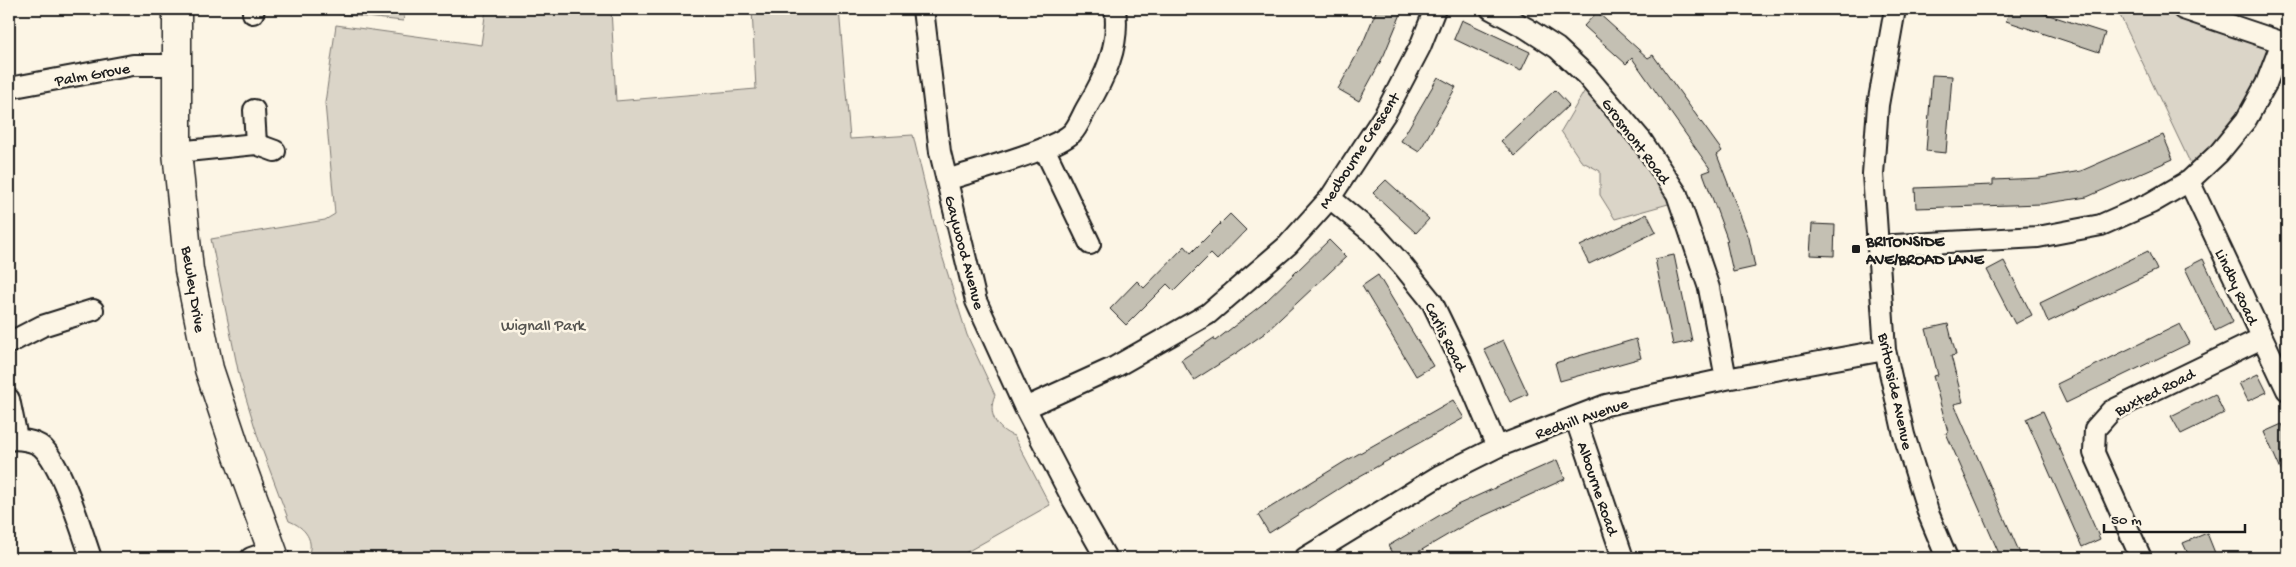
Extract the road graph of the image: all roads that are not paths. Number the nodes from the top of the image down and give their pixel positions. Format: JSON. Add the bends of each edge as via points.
{"nodes":[{"id":1,"x":177,"y":9,"type":"edge"},
{"id":2,"x":922,"y":9,"type":"edge"},
{"id":3,"x":1116,"y":9,"type":"edge"},
{"id":4,"x":1435,"y":9,"type":"edge"},
{"id":5,"x":1490,"y":9,"type":"edge"},
{"id":6,"x":1895,"y":9,"type":"edge"},
{"id":7,"x":2195,"y":11,"type":"edge"},
{"id":8,"x":2285,"y":43,"type":"edge"},
{"id":9,"x":176,"y":65,"type":"junction"},
{"id":10,"x":9,"y":88,"type":"edge"},
{"id":11,"x":254,"y":110,"type":"dead end"},
{"id":12,"x":256,"y":144,"type":"junction"},
{"id":13,"x":1044,"y":148,"type":"junction"},
{"id":14,"x":275,"y":151,"type":"dead end"},
{"id":15,"x":177,"y":152,"type":"junction"},
{"id":16,"x":947,"y":180,"type":"junction"},
{"id":17,"x":2189,"y":181,"type":"junction"},
{"id":18,"x":1330,"y":198,"type":"junction"},
{"id":19,"x":1090,"y":244,"type":"dead end"},
{"id":20,"x":1877,"y":246,"type":"junction"},
{"id":21,"x":93,"y":310,"type":"dead end"},
{"id":22,"x":2262,"y":338,"type":"junction"},
{"id":23,"x":9,"y":343,"type":"edge"},
{"id":24,"x":1885,"y":350,"type":"junction"},
{"id":25,"x":1726,"y":379,"type":"junction"},
{"id":26,"x":2287,"y":390,"type":"edge"},
{"id":27,"x":9,"y":399,"type":"edge"},
{"id":28,"x":1025,"y":408,"type":"junction"},
{"id":29,"x":1575,"y":417,"type":"junction"},
{"id":30,"x":13,"y":439,"type":"edge"},
{"id":31,"x":1497,"y":447,"type":"junction"},
{"id":32,"x":266,"y":556,"type":"edge"},
{"id":33,"x":91,"y":558,"type":"edge"},
{"id":34,"x":1106,"y":558,"type":"edge"},
{"id":35,"x":1305,"y":558,"type":"edge"},
{"id":36,"x":1623,"y":558,"type":"edge"},
{"id":37,"x":1947,"y":558,"type":"edge"},
{"id":38,"x":2141,"y":558,"type":"edge"}],
"edges":[{"from":1,"to":9,"type":"street","name":"Bewley Drive"},
{"from":2,"to":16,"type":"street","name":"Gaywood Avenue","via":[[940,152]]},
{"from":3,"to":13,"type":"street","via":[[1112,58],[1104,78],[1072,133]]},
{"from":4,"to":18,"type":"street","name":"Medbourne Crescent","via":[[1420,47],[1385,114]]},
{"from":5,"to":25,"type":"street","name":"Grosmont Road","via":[[1557,48],[1586,74],[1642,141],[1676,194],[1709,288]]},
{"from":6,"to":20,"type":"street","name":"Britonside Avenue","via":[[1878,105],[1873,174]]},
{"from":7,"to":8,"type":"street"},
{"from":8,"to":17,"type":"street","via":[[2246,120]]},
{"from":9,"to":10,"type":"street","name":"Palm Grove","via":[[133,65]]},
{"from":9,"to":15,"type":"street","name":"Bewley Drive"},
{"from":11,"to":12,"type":"street"},
{"from":12,"to":14,"type":"street"},
{"from":12,"to":15,"type":"street"},
{"from":13,"to":16,"type":"street"},
{"from":13,"to":19,"type":"street"},
{"from":15,"to":32,"type":"street","name":"Bewley Drive","via":[[189,270],[209,369]]},
{"from":16,"to":28,"type":"street","name":"Gaywood Avenue","via":[[976,301]]},
{"from":17,"to":20,"type":"street","via":[[2152,203],[2101,225],[2038,237]]},
{"from":17,"to":22,"type":"street","name":"Lindby Road"},
{"from":18,"to":28,"type":"street","name":"Medbourne Crescent","via":[[1288,245],[1208,314],[1115,367]]},
{"from":18,"to":31,"type":"street","name":"Carlis Road","via":[[1376,236],[1432,302]]},
{"from":20,"to":24,"type":"street","name":"Britonside Avenue"},
{"from":21,"to":23,"type":"street","via":[[42,326]]},
{"from":22,"to":26,"type":"street","name":"Lindby Road"},
{"from":22,"to":38,"type":"street","name":"Buxted Road","via":[[2111,411],[2095,429],[2094,453]]},
{"from":24,"to":25,"type":"street","name":"Redhill Avenue"},
{"from":24,"to":37,"type":"street","name":"Britonside Avenue","via":[[1904,435],[1929,515]]},
{"from":25,"to":29,"type":"street","name":"Redhill Avenue","via":[[1606,405]]},
{"from":27,"to":30,"type":"street"},
{"from":28,"to":34,"type":"street","name":"Gaywood Avenue"},
{"from":29,"to":31,"type":"street","name":"Redhill Avenue"},
{"from":29,"to":36,"type":"street","name":"Albourne Road"},
{"from":30,"to":33,"type":"street","via":[[42,447],[57,471]]},
{"from":31,"to":35,"type":"street","name":"Redhill Avenue","via":[[1440,476]]}]}
